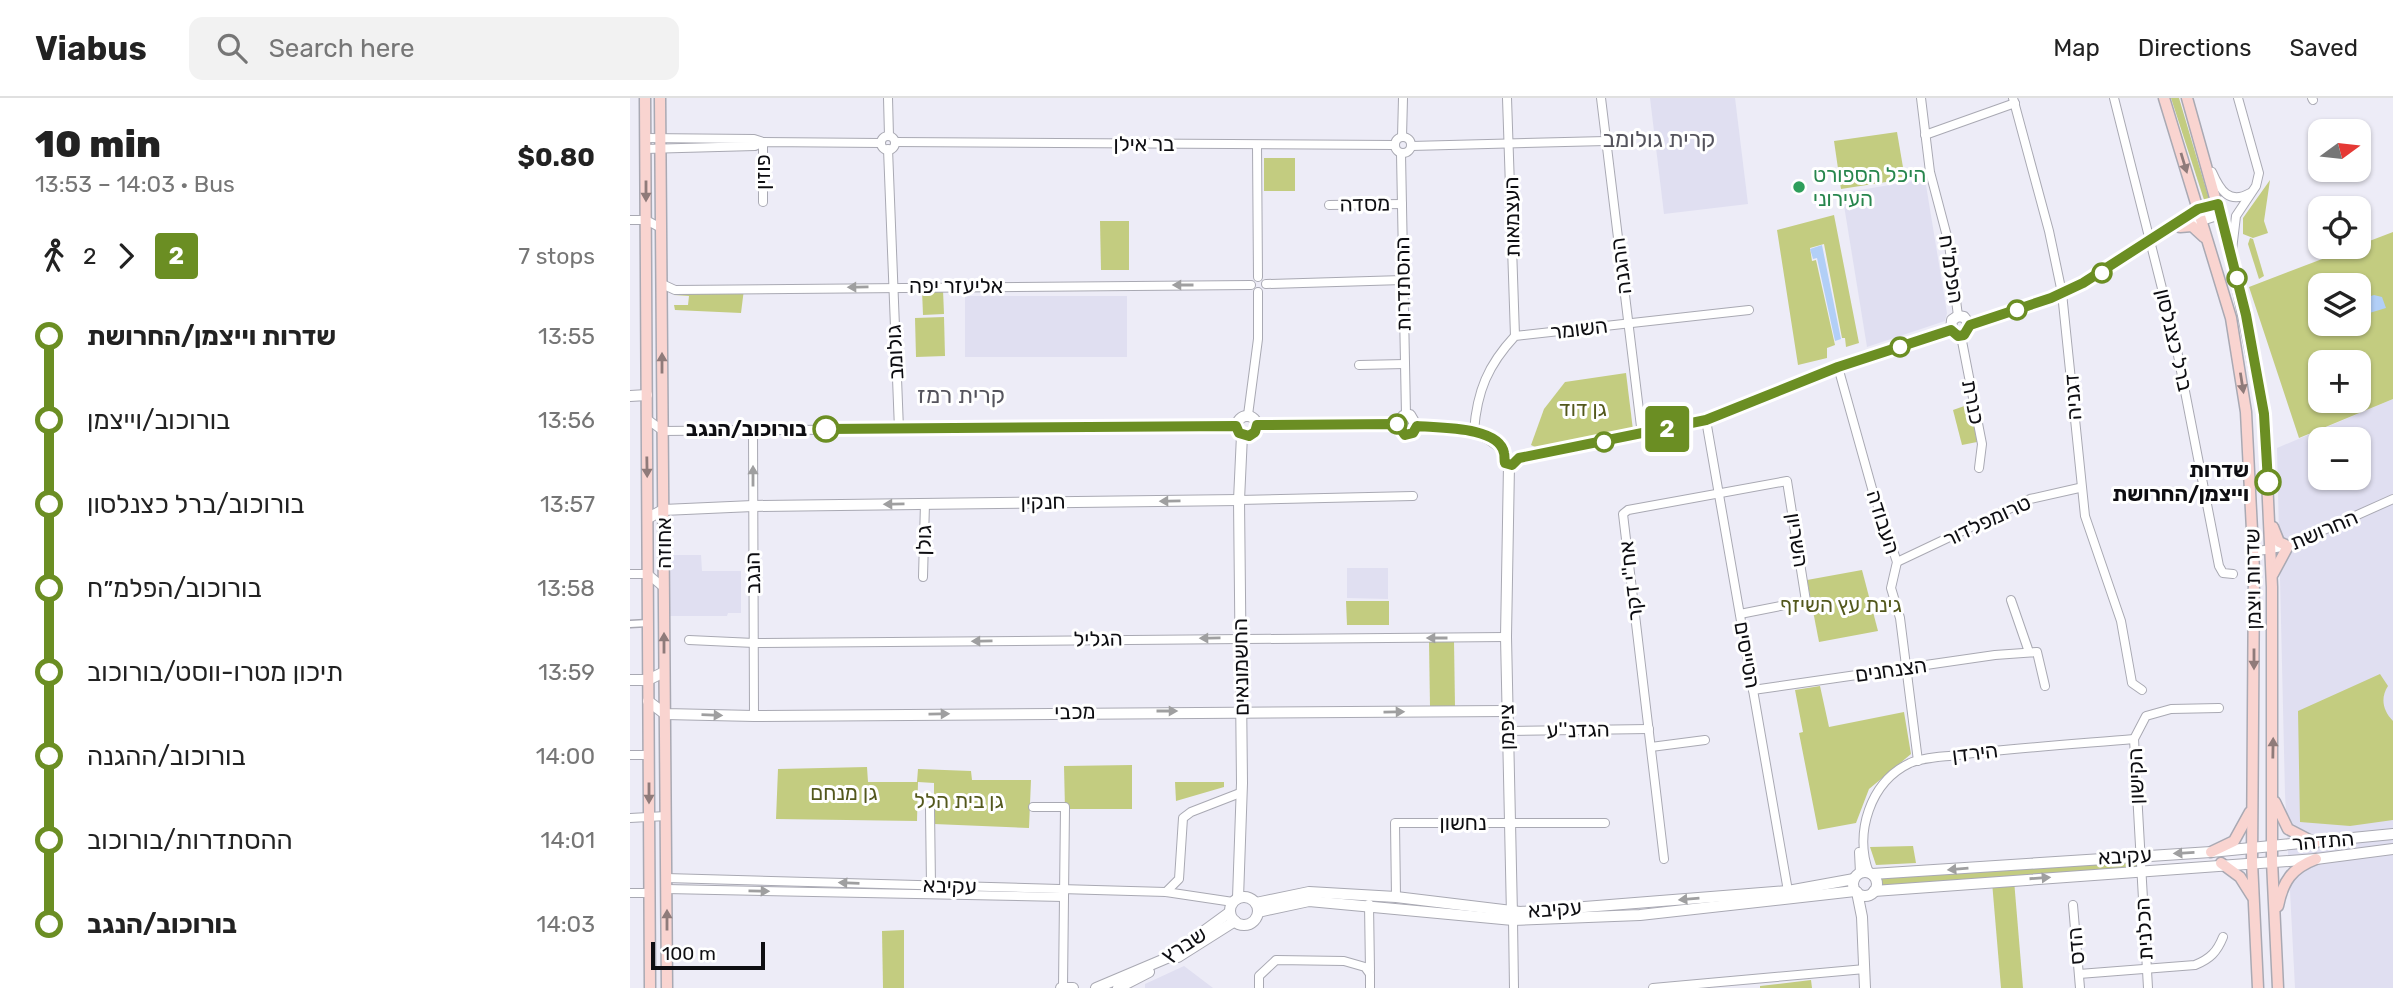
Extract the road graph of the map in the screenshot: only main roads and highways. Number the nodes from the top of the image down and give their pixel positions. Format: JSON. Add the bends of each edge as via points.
{"nodes":[{"id":1,"x":645,"y":98,"type":"edge"},
{"id":2,"x":660,"y":98,"type":"edge"},
{"id":3,"x":2164,"y":98,"type":"edge"},
{"id":4,"x":2187,"y":98,"type":"edge"},
{"id":5,"x":2180,"y":227,"type":"road end"},
{"id":6,"x":2210,"y":248,"type":"junction"},
{"id":7,"x":2270,"y":511,"type":"junction"},
{"id":8,"x":2273,"y":587,"type":"junction"},
{"id":9,"x":2272,"y":792,"type":"junction"},
{"id":10,"x":2254,"y":799,"type":"junction"},
{"id":11,"x":2315,"y":843,"type":"road end"},
{"id":12,"x":2211,"y":852,"type":"road end"},
{"id":13,"x":2316,"y":859,"type":"road end"},
{"id":14,"x":2221,"y":863,"type":"road end"},
{"id":15,"x":2254,"y":903,"type":"junction"},
{"id":16,"x":2275,"y":933,"type":"junction"},
{"id":17,"x":650,"y":988,"type":"edge"},
{"id":18,"x":667,"y":988,"type":"edge"},
{"id":19,"x":2258,"y":988,"type":"edge"},
{"id":20,"x":2278,"y":988,"type":"edge"}],
"edges":[{"from":1,"to":17,"type":"main road","name":"אחוזה","one_way":true},
{"from":18,"to":2,"type":"main road","name":"אחוזה","one_way":true,"via":[[667,506]]},
{"from":3,"to":6,"type":"main road","name":"שדרות ויצמן","one_way":true},
{"from":4,"to":7,"type":"main road","name":"שדרות ויצמן","via":[[2231,255],[2264,414]]},
{"from":5,"to":6,"type":"main road","via":[[2200,231]]},
{"from":6,"to":10,"type":"main road","name":"שדרות ויצמן","one_way":true,"via":[[2231,318],[2246,412],[2253,552]]},
{"from":7,"to":8,"type":"main road","name":"שדרות ויצמן"},
{"from":7,"to":8,"type":"main road","via":[[2277,537],[2288,546],[2276,566]]},
{"from":9,"to":8,"type":"main road","name":"שדרות ויצמן","one_way":true},
{"from":9,"to":11,"type":"main road","via":[[2288,829]]},
{"from":9,"to":16,"type":"main road","name":"שדרות ויצמן"},
{"from":10,"to":12,"type":"main road","via":[[2239,835]]},
{"from":10,"to":15,"type":"main road","name":"שדרות ויצמן"},
{"from":13,"to":16,"type":"main road","via":[[2298,867],[2284,882]]},
{"from":14,"to":15,"type":"main road","via":[[2240,877]]},
{"from":15,"to":19,"type":"main road","name":"שדרות ויצמן"},
{"from":16,"to":20,"type":"main road","name":"שדרות ויצמן"}]}
